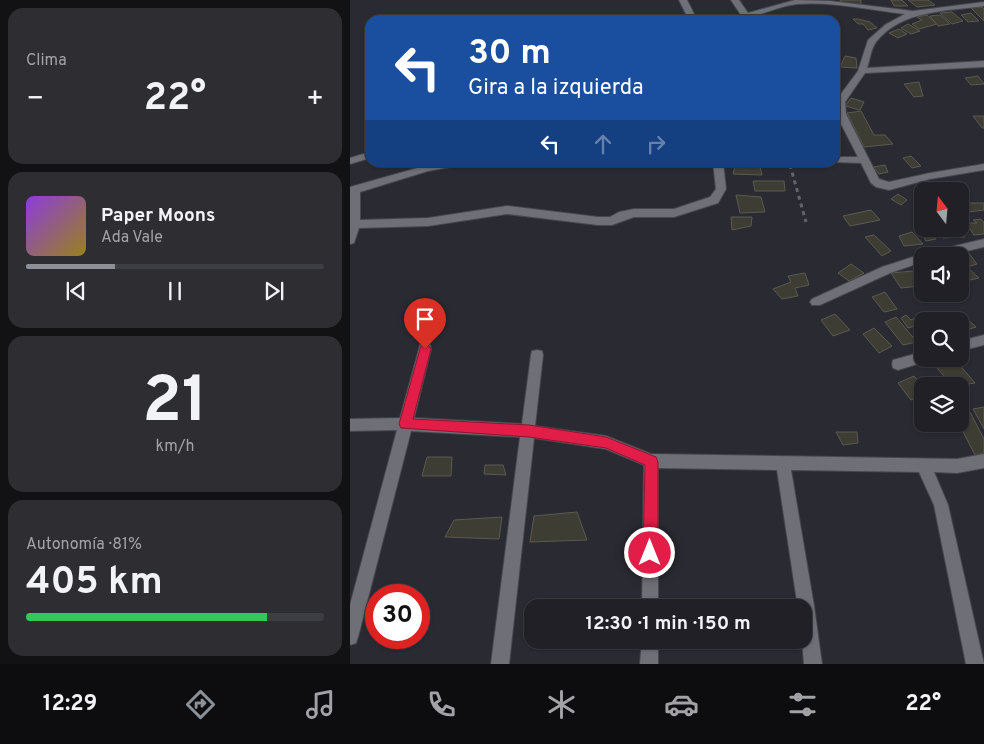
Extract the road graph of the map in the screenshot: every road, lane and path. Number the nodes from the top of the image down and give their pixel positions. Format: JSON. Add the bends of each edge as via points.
{"nodes":[{"id":1,"x":682,"y":0,"type":"edge"},
{"id":2,"x":735,"y":0,"type":"edge"},
{"id":3,"x":788,"y":1,"type":"edge"},
{"id":4,"x":984,"y":4,"type":"edge"},
{"id":5,"x":913,"y":13,"type":"junction"},
{"id":6,"x":690,"y":15,"type":"edge"},
{"id":7,"x":745,"y":15,"type":"edge"},
{"id":8,"x":749,"y":15,"type":"edge"},
{"id":9,"x":984,"y":64,"type":"edge"},
{"id":10,"x":862,"y":71,"type":"junction"},
{"id":11,"x":365,"y":156,"type":"edge"},
{"id":12,"x":840,"y":160,"type":"edge"},
{"id":13,"x":863,"y":160,"type":"junction"},
{"id":14,"x":350,"y":161,"type":"edge"},
{"id":15,"x":984,"y":166,"type":"edge"},
{"id":16,"x":434,"y":167,"type":"edge"},
{"id":17,"x":719,"y":167,"type":"edge"},
{"id":18,"x":790,"y":167,"type":"edge"},
{"id":19,"x":353,"y":190,"type":"edge"},
{"id":20,"x":806,"y":222,"type":"dead end"},
{"id":21,"x":355,"y":224,"type":"junction"},
{"id":22,"x":350,"y":240,"type":"edge"},
{"id":23,"x":984,"y":242,"type":"edge"},
{"id":24,"x":965,"y":247,"type":"edge"},
{"id":25,"x":914,"y":261,"type":"edge"},
{"id":26,"x":816,"y":302,"type":"dead end"},
{"id":27,"x":983,"y":342,"type":"edge"},
{"id":28,"x":969,"y":344,"type":"edge"},
{"id":29,"x":425,"y":349,"type":"dead end"},
{"id":30,"x":537,"y":355,"type":"dead end"},
{"id":31,"x":914,"y":359,"type":"edge"},
{"id":32,"x":898,"y":364,"type":"dead end"},
{"id":33,"x":406,"y":424,"type":"junction"},
{"id":34,"x":350,"y":425,"type":"edge"},
{"id":35,"x":529,"y":431,"type":"junction"},
{"id":36,"x":984,"y":461,"type":"edge"},
{"id":37,"x":651,"y":462,"type":"junction"},
{"id":38,"x":783,"y":463,"type":"junction"},
{"id":39,"x":924,"y":465,"type":"junction"},
{"id":40,"x":650,"y":599,"type":"edge"},
{"id":41,"x":350,"y":637,"type":"edge"},
{"id":42,"x":650,"y":649,"type":"edge"},
{"id":43,"x":500,"y":664,"type":"edge"},
{"id":44,"x":649,"y":664,"type":"edge"},
{"id":45,"x":814,"y":664,"type":"edge"},
{"id":46,"x":975,"y":664,"type":"edge"}],
"edges":[{"from":1,"to":6,"type":"street"},
{"from":2,"to":7,"type":"street"},
{"from":3,"to":5,"type":"street"},
{"from":3,"to":8,"type":"street"},
{"from":4,"to":5,"type":"street"},
{"from":5,"to":10,"type":"street","via":[[888,27],[871,42]]},
{"from":9,"to":10,"type":"street"},
{"from":10,"to":13,"type":"street","via":[[840,102],[841,114]]},
{"from":11,"to":14,"type":"street"},
{"from":12,"to":13,"type":"street"},
{"from":13,"to":15,"type":"street","via":[[875,181],[889,186]]},
{"from":16,"to":19,"type":"street"},
{"from":17,"to":21,"type":"street","via":[[721,189],[714,200],[674,213],[634,213],[612,221],[598,221],[507,210],[428,222]]},
{"from":18,"to":20,"type":"path"},
{"from":19,"to":21,"type":"street"},
{"from":21,"to":22,"type":"street"},
{"from":23,"to":24,"type":"street"},
{"from":25,"to":26,"type":"street"},
{"from":27,"to":28,"type":"street"},
{"from":29,"to":33,"type":"street"},
{"from":30,"to":35,"type":"street"},
{"from":31,"to":32,"type":"street"},
{"from":33,"to":34,"type":"street"},
{"from":33,"to":35,"type":"street"},
{"from":33,"to":41,"type":"street"},
{"from":35,"to":37,"type":"street","via":[[606,443]]},
{"from":35,"to":43,"type":"street"},
{"from":36,"to":39,"type":"street","via":[[956,466]]},
{"from":37,"to":38,"type":"street"},
{"from":37,"to":40,"type":"street"},
{"from":38,"to":39,"type":"street"},
{"from":38,"to":45,"type":"street"},
{"from":39,"to":46,"type":"street","via":[[941,505]]},
{"from":42,"to":44,"type":"street"}]}
